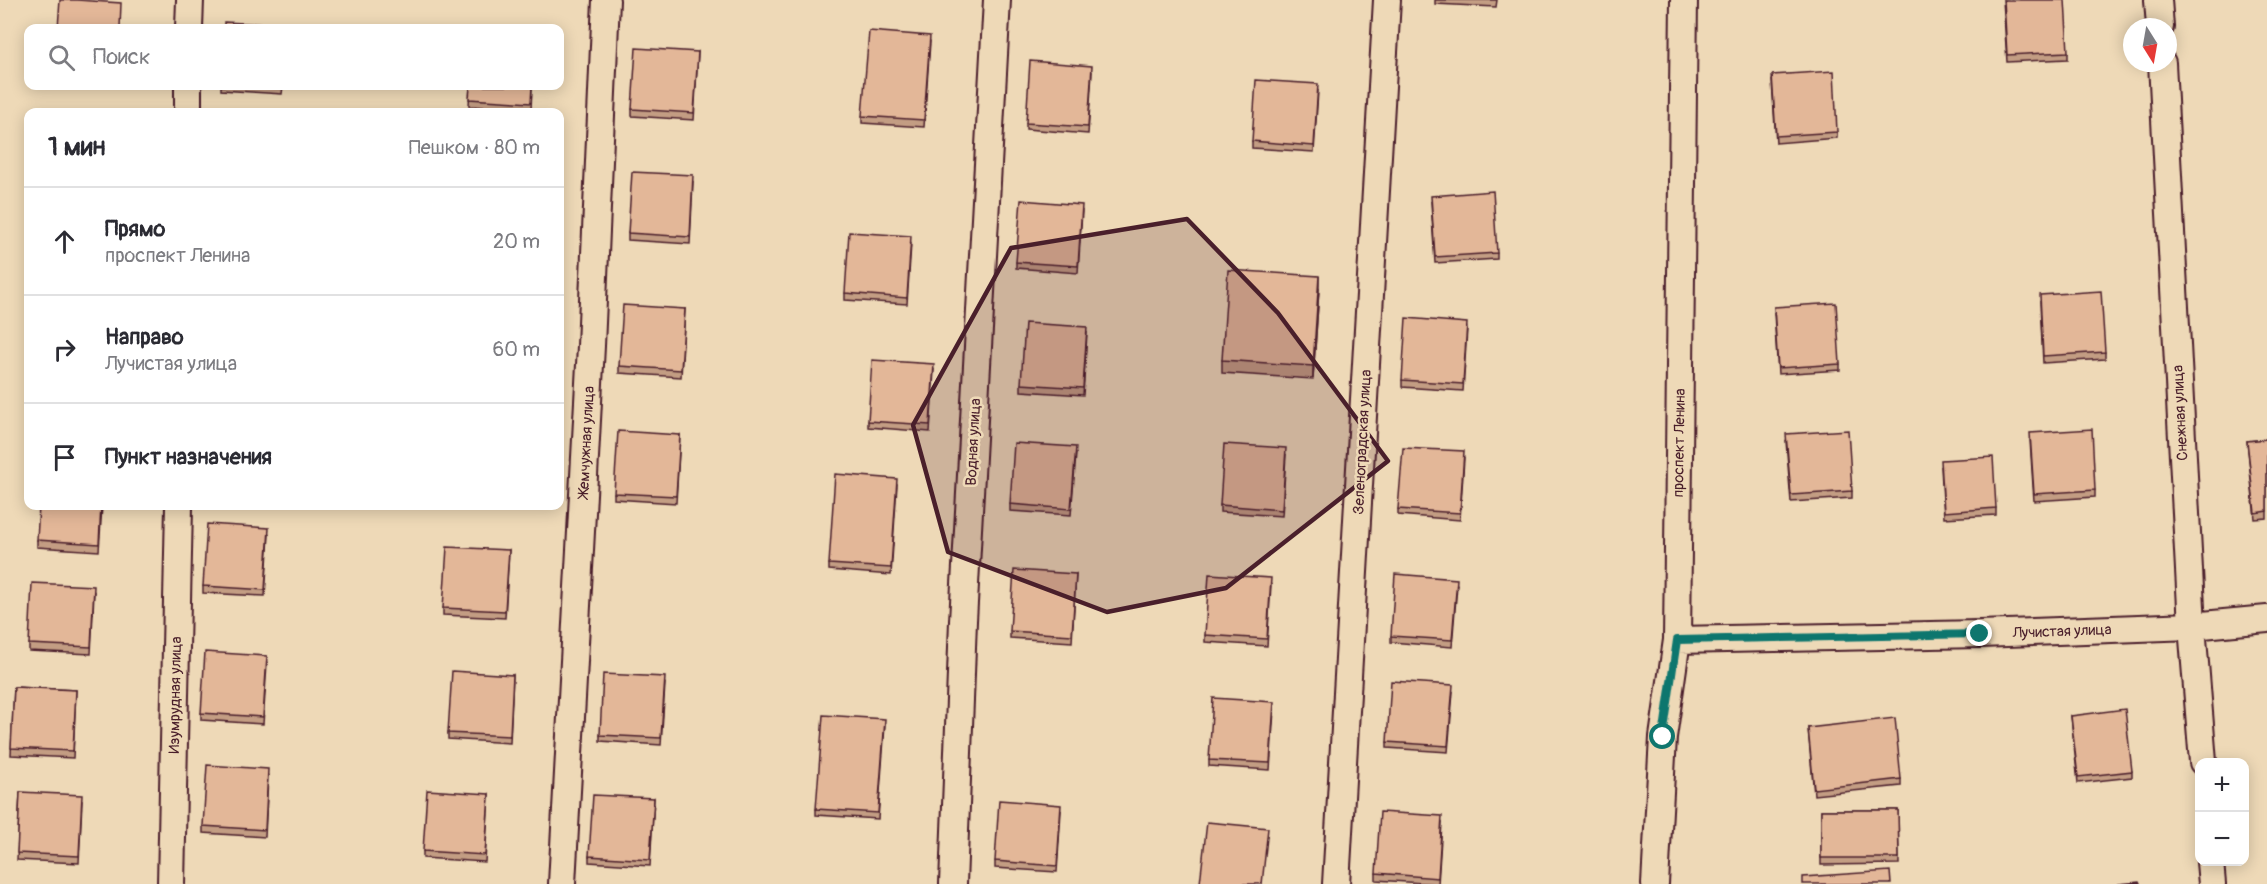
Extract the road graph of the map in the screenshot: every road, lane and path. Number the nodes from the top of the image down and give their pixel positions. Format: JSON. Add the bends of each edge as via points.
{"nodes":[{"id":1,"x":190,"y":0,"type":"edge"},
{"id":2,"x":606,"y":0,"type":"edge"},
{"id":3,"x":997,"y":0,"type":"edge"},
{"id":4,"x":1387,"y":0,"type":"edge"},
{"id":5,"x":1684,"y":0,"type":"edge"},
{"id":6,"x":2158,"y":0,"type":"edge"},
{"id":7,"x":2159,"y":18,"type":"edge"},
{"id":8,"x":189,"y":24,"type":"edge"},
{"id":9,"x":2162,"y":72,"type":"edge"},
{"id":10,"x":188,"y":90,"type":"edge"},
{"id":11,"x":188,"y":108,"type":"edge"},
{"id":12,"x":179,"y":510,"type":"edge"},
{"id":13,"x":2267,"y":620,"type":"edge"},
{"id":14,"x":2192,"y":626,"type":"junction"},
{"id":15,"x":1677,"y":640,"type":"junction"},
{"id":16,"x":2202,"y":758,"type":"edge"},
{"id":17,"x":2210,"y":866,"type":"edge"},
{"id":18,"x":171,"y":884,"type":"edge"},
{"id":19,"x":562,"y":884,"type":"edge"},
{"id":20,"x":953,"y":884,"type":"edge"},
{"id":21,"x":1336,"y":884,"type":"edge"},
{"id":22,"x":1655,"y":884,"type":"edge"},
{"id":23,"x":2212,"y":884,"type":"edge"}],
"edges":[{"from":1,"to":8,"type":"street"},
{"from":2,"to":19,"type":"street","name":"Жемчужная улица"},
{"from":3,"to":20,"type":"street","name":"Водная улица","via":[[963,621]]},
{"from":4,"to":21,"type":"street","name":"Зеленоградская улица"},
{"from":5,"to":15,"type":"street","name":"проспект Ленина"},
{"from":6,"to":7,"type":"street"},
{"from":9,"to":14,"type":"street","name":"Снежная улица"},
{"from":10,"to":11,"type":"street"},
{"from":12,"to":18,"type":"street","name":"Изумрудная улица"},
{"from":13,"to":14,"type":"street","name":"Лучистая улица"},
{"from":14,"to":15,"type":"street","name":"Лучистая улица"},
{"from":14,"to":16,"type":"street","name":"Снежная улица"},
{"from":15,"to":22,"type":"street","name":"проспект Ленина","via":[[1663,737]]},
{"from":17,"to":23,"type":"street"}]}
